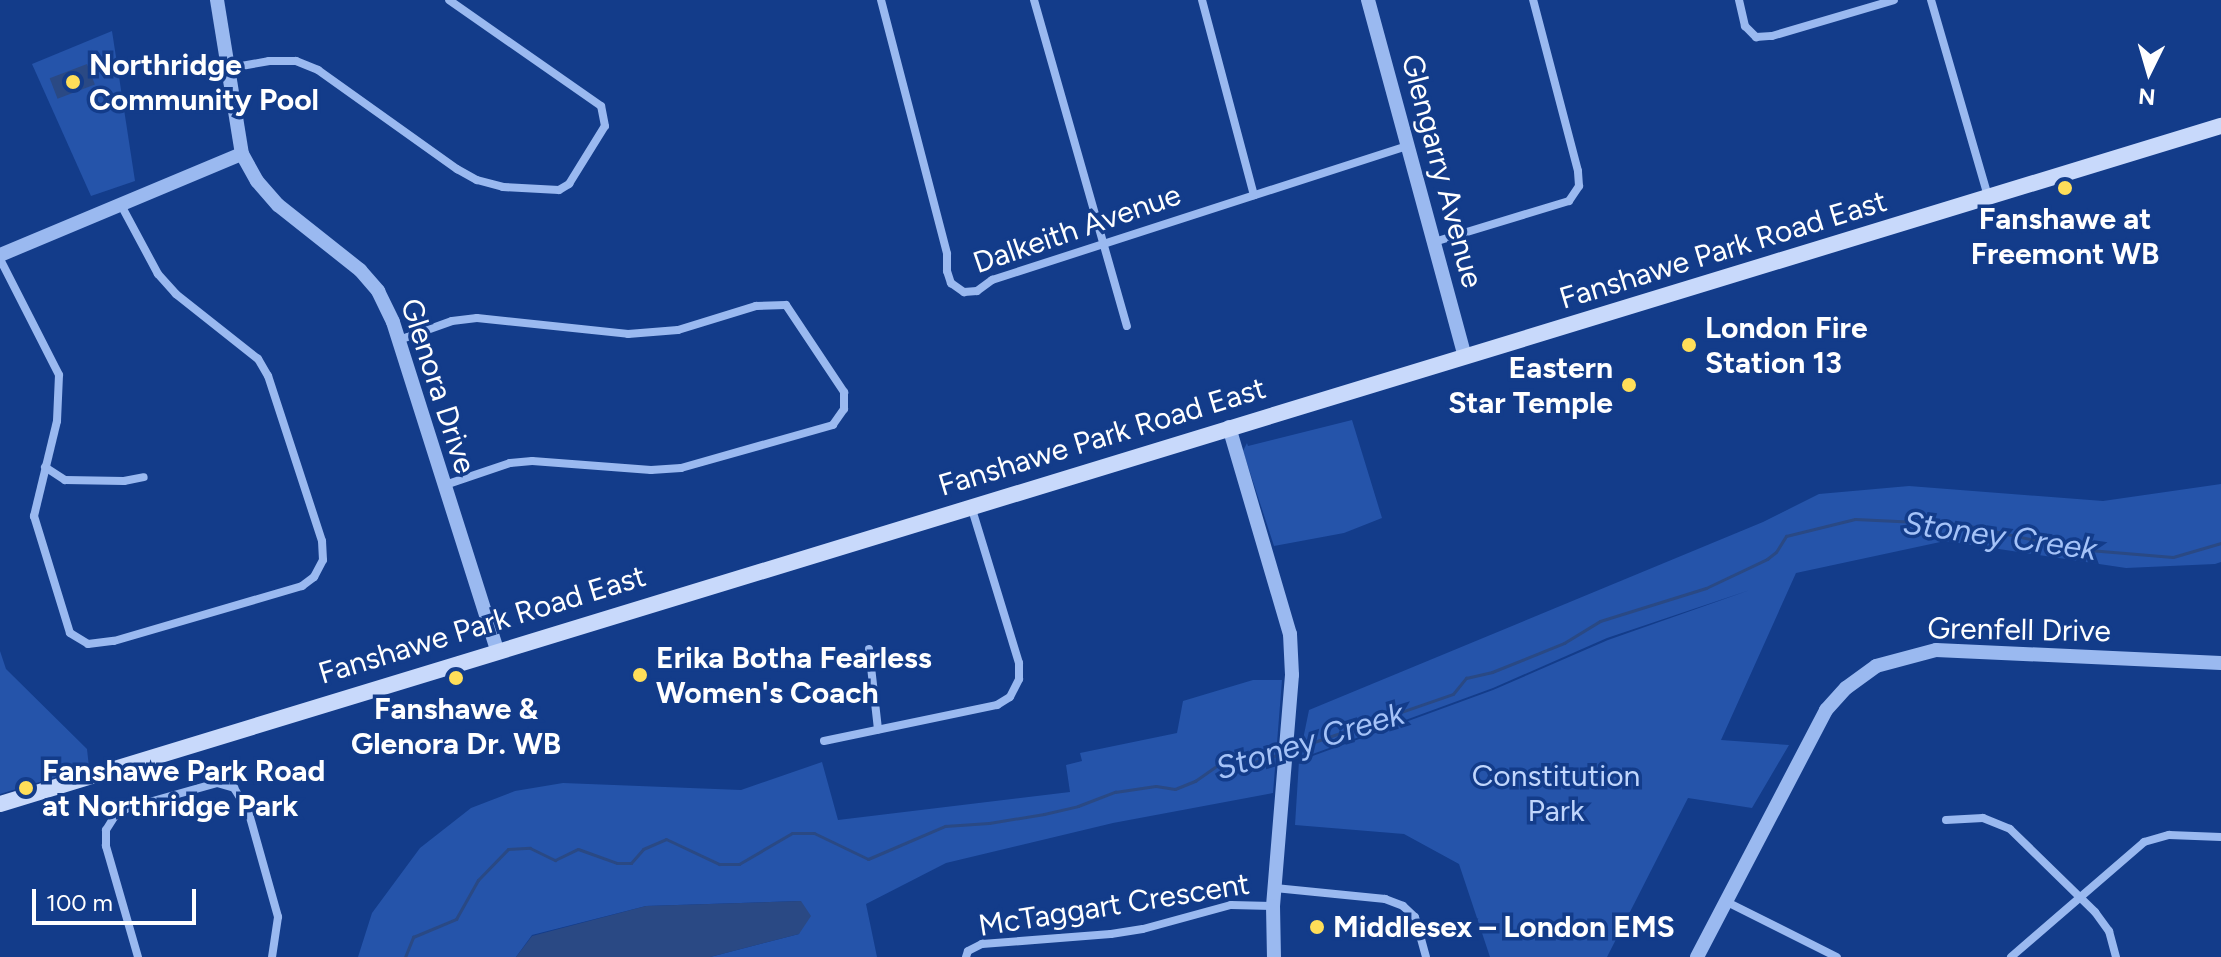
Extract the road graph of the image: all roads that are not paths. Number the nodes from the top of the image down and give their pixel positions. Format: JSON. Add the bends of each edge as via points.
{"nodes":[{"id":1,"x":217,"y":0,"type":"edge"},
{"id":2,"x":449,"y":0,"type":"edge"},
{"id":3,"x":881,"y":0,"type":"edge"},
{"id":4,"x":1034,"y":0,"type":"edge"},
{"id":5,"x":1202,"y":0,"type":"edge"},
{"id":6,"x":1368,"y":0,"type":"edge"},
{"id":7,"x":1533,"y":0,"type":"edge"},
{"id":8,"x":1739,"y":0,"type":"edge"},
{"id":9,"x":1894,"y":0,"type":"edge"},
{"id":10,"x":1931,"y":0,"type":"edge"},
{"id":11,"x":230,"y":68,"type":"junction"},
{"id":12,"x":2221,"y":126,"type":"edge"},
{"id":13,"x":1408,"y":146,"type":"junction"},
{"id":14,"x":242,"y":154,"type":"junction"},
{"id":15,"x":1254,"y":195,"type":"junction"},
{"id":16,"x":1989,"y":199,"type":"junction"},
{"id":17,"x":120,"y":202,"type":"junction"},
{"id":18,"x":1434,"y":242,"type":"junction"},
{"id":19,"x":1104,"y":244,"type":"junction"},
{"id":20,"x":0,"y":257,"type":"edge"},
{"id":21,"x":1127,"y":326,"type":"dead end"},
{"id":22,"x":399,"y":340,"type":"junction"},
{"id":23,"x":1465,"y":356,"type":"junction"},
{"id":24,"x":1229,"y":427,"type":"junction"},
{"id":25,"x":45,"y":467,"type":"junction"},
{"id":26,"x":144,"y":477,"type":"dead end"},
{"id":27,"x":444,"y":485,"type":"junction"},
{"id":28,"x":971,"y":506,"type":"junction"},
{"id":29,"x":497,"y":649,"type":"junction"},
{"id":30,"x":869,"y":649,"type":"dead end"},
{"id":31,"x":2221,"y":663,"type":"edge"},
{"id":32,"x":878,"y":729,"type":"junction"},
{"id":33,"x":824,"y":741,"type":"dead end"},
{"id":34,"x":0,"y":804,"type":"edge"},
{"id":35,"x":1946,"y":820,"type":"dead end"},
{"id":36,"x":2221,"y":837,"type":"edge"},
{"id":37,"x":1275,"y":888,"type":"junction"},
{"id":38,"x":2082,"y":897,"type":"junction"},
{"id":39,"x":1725,"y":901,"type":"junction"},
{"id":40,"x":1273,"y":906,"type":"junction"},
{"id":41,"x":138,"y":957,"type":"edge"},
{"id":42,"x":272,"y":957,"type":"edge"},
{"id":43,"x":966,"y":957,"type":"edge"},
{"id":44,"x":1274,"y":957,"type":"edge"},
{"id":45,"x":1426,"y":957,"type":"edge"},
{"id":46,"x":1697,"y":957,"type":"edge"},
{"id":47,"x":1837,"y":957,"type":"edge"},
{"id":48,"x":2011,"y":957,"type":"edge"},
{"id":49,"x":2116,"y":957,"type":"edge"}],
"edges":[{"from":1,"to":11,"type":"street","name":"Glenora Drive"},
{"from":2,"to":11,"type":"street","via":[[601,106],[605,126],[569,184],[559,190],[477,180],[318,70],[296,61]]},
{"from":3,"to":19,"type":"street","name":"Dalkeith Avenue","via":[[951,283],[964,292],[977,291],[992,280]]},
{"from":4,"to":19,"type":"street"},
{"from":5,"to":15,"type":"street"},
{"from":6,"to":13,"type":"street","name":"Glengarry Avenue"},
{"from":7,"to":18,"type":"street","via":[[1579,186],[1569,201]]},
{"from":8,"to":9,"type":"street","via":[[1745,26],[1756,37]]},
{"from":10,"to":16,"type":"street"},
{"from":11,"to":14,"type":"street","name":"Glenora Drive"},
{"from":12,"to":16,"type":"main road","name":"Fanshawe Park Road East"},
{"from":13,"to":15,"type":"street","name":"Dalkeith Avenue"},
{"from":13,"to":18,"type":"street","name":"Glengarry Avenue"},
{"from":14,"to":17,"type":"street"},
{"from":14,"to":22,"type":"street","name":"Glenora Drive","via":[[278,205],[360,270],[378,291]]},
{"from":15,"to":19,"type":"street","name":"Dalkeith Avenue"},
{"from":16,"to":23,"type":"main road","name":"Fanshawe Park Road East"},
{"from":17,"to":20,"type":"street"},
{"from":17,"to":25,"type":"street","via":[[158,274],[258,359],[268,376],[322,541],[323,560],[302,586],[88,644],[70,633],[38,535],[34,516]]},
{"from":18,"to":23,"type":"street","name":"Glengarry Avenue"},
{"from":19,"to":21,"type":"street"},
{"from":20,"to":25,"type":"street","via":[[59,375],[57,421]]},
{"from":22,"to":27,"type":"street","name":"Glenora Drive"},
{"from":22,"to":27,"type":"street","via":[[477,318],[628,334],[667,331],[778,304],[794,315],[844,392],[844,409],[833,425],[681,468],[532,461]]},
{"from":23,"to":24,"type":"main road","name":"Fanshawe Park Road East"},
{"from":24,"to":28,"type":"main road","name":"Fanshawe Park Road East"},
{"from":24,"to":37,"type":"street","via":[[1290,634],[1289,725]]},
{"from":25,"to":26,"type":"street","via":[[65,480]]},
{"from":27,"to":29,"type":"street","name":"Glenora Drive"},
{"from":28,"to":29,"type":"main road","name":"Fanshawe Park Road East"},
{"from":28,"to":32,"type":"street","via":[[1019,663],[1019,679],[1010,697],[997,705]]},
{"from":29,"to":34,"type":"main road","name":"Fanshawe Park Road East"},
{"from":30,"to":32,"type":"street"},
{"from":31,"to":39,"type":"street","name":"Grenfell Drive","via":[[1936,650],[1876,666],[1826,710]]},
{"from":32,"to":33,"type":"street"},
{"from":35,"to":38,"type":"street","via":[[1983,818],[2010,829]]},
{"from":36,"to":38,"type":"street","via":[[2169,835],[2144,842]]},
{"from":37,"to":40,"type":"street"},
{"from":37,"to":45,"type":"street","via":[[1385,899],[1403,906],[1415,917]]},
{"from":38,"to":48,"type":"street"},
{"from":38,"to":49,"type":"street","via":[[2109,931]]},
{"from":39,"to":46,"type":"street","name":"Grenfell Drive"},
{"from":39,"to":47,"type":"street"},
{"from":40,"to":43,"type":"street","name":"McTaggart Crescent","via":[[1231,905],[1111,934],[982,944]]},
{"from":40,"to":44,"type":"street"},
{"from":41,"to":42,"type":"street","via":[[106,830],[128,808],[217,783],[234,788],[248,810],[278,917]]}]}
